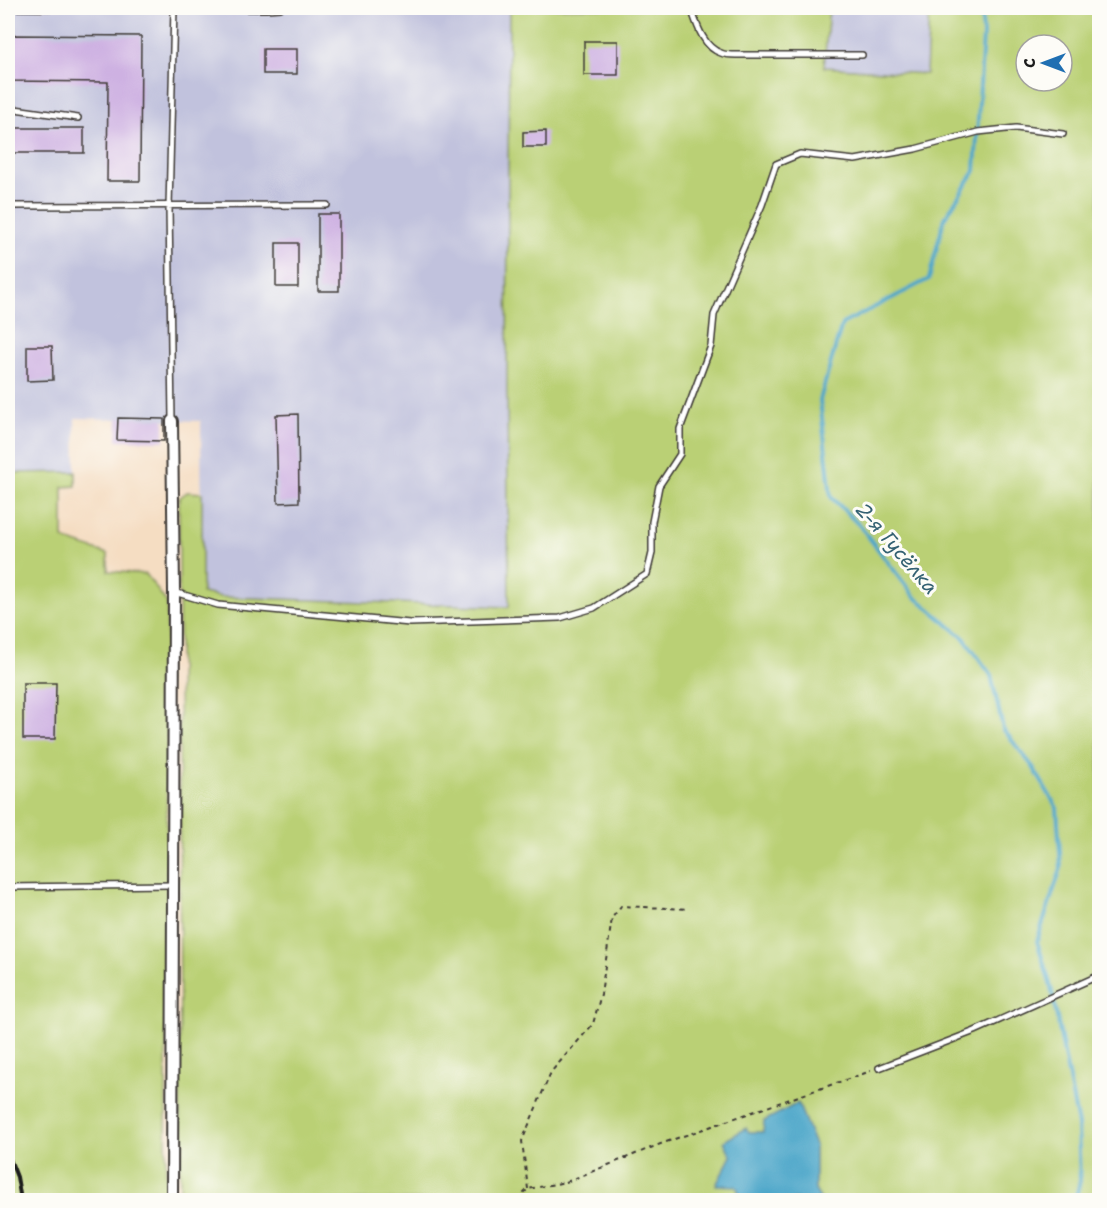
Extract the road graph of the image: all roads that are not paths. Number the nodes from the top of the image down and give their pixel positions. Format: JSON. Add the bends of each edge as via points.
{"nodes":[{"id":1,"x":8,"y":8,"type":"edge"},
{"id":2,"x":174,"y":8,"type":"edge"},
{"id":3,"x":266,"y":8,"type":"edge"},
{"id":4,"x":280,"y":8,"type":"edge"},
{"id":5,"x":691,"y":8,"type":"edge"},
{"id":6,"x":862,"y":55,"type":"dead end"},
{"id":7,"x":8,"y":108,"type":"edge"},
{"id":8,"x":78,"y":118,"type":"dead end"},
{"id":9,"x":1063,"y":134,"type":"dead end"},
{"id":10,"x":8,"y":206,"type":"edge"},
{"id":11,"x":327,"y":206,"type":"dead end"},
{"id":12,"x":169,"y":207,"type":"junction"},
{"id":13,"x":172,"y":421,"type":"joint"},
{"id":14,"x":174,"y":592,"type":"junction"},
{"id":15,"x":174,"y":885,"type":"junction"},
{"id":16,"x":8,"y":887,"type":"edge"},
{"id":17,"x":1100,"y":975,"type":"edge"},
{"id":18,"x":879,"y":1068,"type":"road end"},
{"id":19,"x":172,"y":1200,"type":"edge"}],
"edges":[{"from":1,"to":2,"type":"lane"},
{"from":2,"to":3,"type":"lane"},
{"from":2,"to":12,"type":"lane"},
{"from":3,"to":4,"type":"lane"},
{"from":5,"to":6,"type":"lane","via":[[707,42],[718,53]]},
{"from":7,"to":8,"type":"lane"},
{"from":9,"to":14,"type":"lane","via":[[1016,128],[987,131],[855,160],[800,154],[776,164],[714,315],[711,346],[680,429],[680,454],[659,486],[648,574],[594,608],[560,618],[410,623],[218,605]]},
{"from":10,"to":12,"type":"lane"},
{"from":11,"to":12,"type":"lane"},
{"from":12,"to":13,"type":"lane"},
{"from":13,"to":14,"type":"street"},
{"from":14,"to":15,"type":"street"},
{"from":15,"to":16,"type":"lane"},
{"from":15,"to":19,"type":"street"},
{"from":17,"to":18,"type":"lane","via":[[975,1031]]}]}
